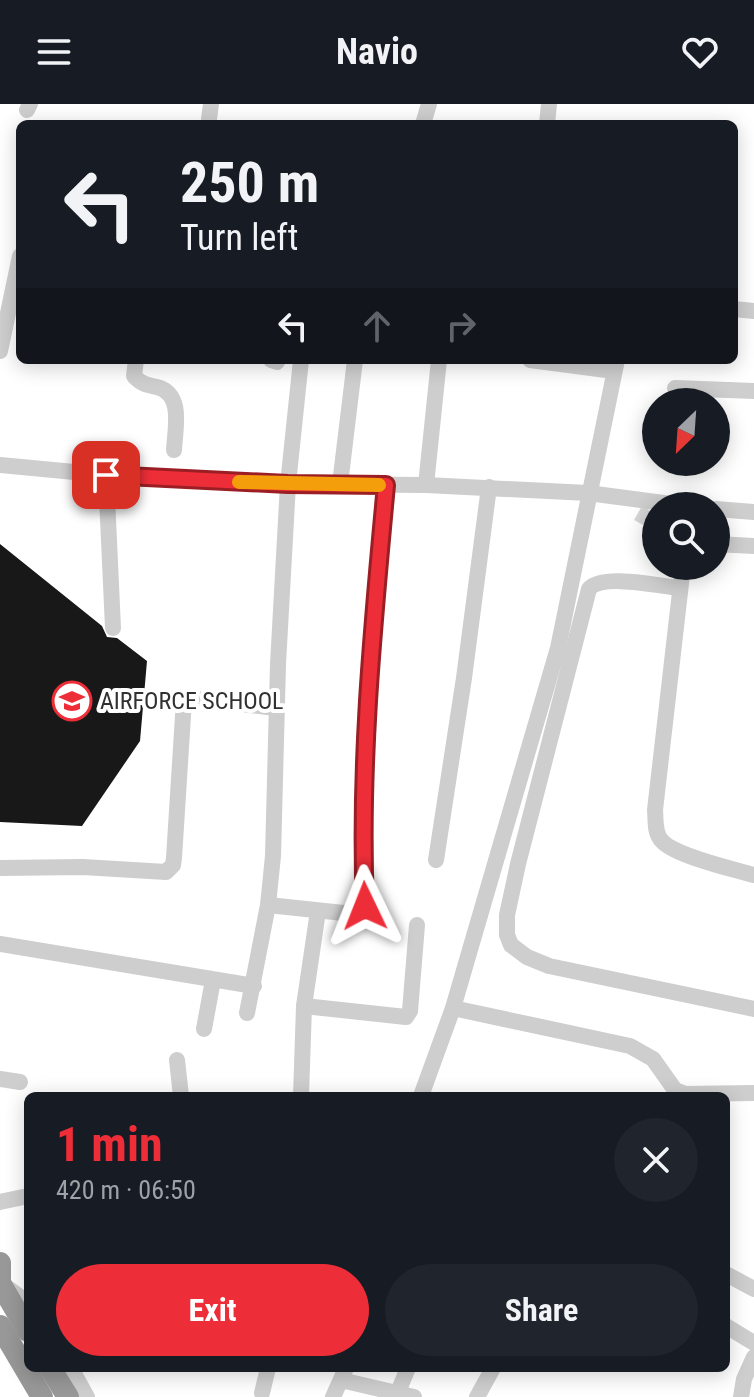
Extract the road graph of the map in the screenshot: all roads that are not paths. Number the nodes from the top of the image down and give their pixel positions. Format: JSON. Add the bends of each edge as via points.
{"nodes":[{"id":1,"x":12,"y":265,"type":"edge"},
{"id":2,"x":0,"y":351,"type":"edge"},
{"id":3,"x":136,"y":364,"type":"edge"},
{"id":4,"x":301,"y":364,"type":"edge"},
{"id":5,"x":355,"y":364,"type":"edge"},
{"id":6,"x":439,"y":364,"type":"edge"},
{"id":7,"x":615,"y":365,"type":"edge"},
{"id":8,"x":730,"y":390,"type":"edge"},
{"id":9,"x":754,"y":391,"type":"edge"},
{"id":10,"x":174,"y":450,"type":"dead end"},
{"id":11,"x":0,"y":465,"type":"edge"},
{"id":12,"x":106,"y":475,"type":"junction"},
{"id":13,"x":288,"y":484,"type":"junction"},
{"id":14,"x":340,"y":484,"type":"junction"},
{"id":15,"x":386,"y":485,"type":"junction"},
{"id":16,"x":426,"y":485,"type":"junction"},
{"id":17,"x":489,"y":487,"type":"junction"},
{"id":18,"x":588,"y":493,"type":"junction"},
{"id":19,"x":610,"y":496,"type":"junction"},
{"id":20,"x":642,"y":500,"type":"tunnel mouth"},
{"id":21,"x":730,"y":510,"type":"edge"},
{"id":22,"x":754,"y":512,"type":"edge"},
{"id":23,"x":638,"y":513,"type":"tunnel mouth"},
{"id":24,"x":730,"y":545,"type":"edge"},
{"id":25,"x":754,"y":546,"type":"edge"},
{"id":26,"x":681,"y":580,"type":"edge"},
{"id":27,"x":680,"y":588,"type":"junction"},
{"id":28,"x":113,"y":628,"type":"dead end"},
{"id":29,"x":276,"y":708,"type":"junction"},
{"id":30,"x":436,"y":860,"type":"dead end"},
{"id":31,"x":0,"y":868,"type":"edge"},
{"id":32,"x":754,"y":875,"type":"edge"},
{"id":33,"x":268,"y":905,"type":"junction"},
{"id":34,"x":318,"y":911,"type":"junction"},
{"id":35,"x":417,"y":925,"type":"dead end"},
{"id":36,"x":0,"y":944,"type":"edge"},
{"id":37,"x":213,"y":980,"type":"junction"},
{"id":38,"x":254,"y":986,"type":"junction"},
{"id":39,"x":304,"y":1006,"type":"junction"},
{"id":40,"x":453,"y":1008,"type":"junction"},
{"id":41,"x":754,"y":1009,"type":"edge"},
{"id":42,"x":247,"y":1013,"type":"dead end"},
{"id":43,"x":204,"y":1029,"type":"dead end"},
{"id":44,"x":177,"y":1060,"type":"dead end"},
{"id":45,"x":0,"y":1079,"type":"edge"},
{"id":46,"x":20,"y":1082,"type":"dead end"},
{"id":47,"x":181,"y":1092,"type":"edge"},
{"id":48,"x":301,"y":1092,"type":"edge"},
{"id":49,"x":422,"y":1092,"type":"edge"},
{"id":50,"x":679,"y":1092,"type":"edge"},
{"id":51,"x":754,"y":1093,"type":"edge"},
{"id":52,"x":730,"y":1094,"type":"edge"},
{"id":53,"x":24,"y":1197,"type":"edge"},
{"id":54,"x":0,"y":1202,"type":"edge"},
{"id":55,"x":0,"y":1263,"type":"edge"},
{"id":56,"x":730,"y":1276,"type":"edge"},
{"id":57,"x":0,"y":1283,"type":"edge"},
{"id":58,"x":754,"y":1289,"type":"edge"},
{"id":59,"x":24,"y":1300,"type":"edge"},
{"id":60,"x":24,"y":1324,"type":"edge"},
{"id":61,"x":0,"y":1326,"type":"edge"},
{"id":62,"x":730,"y":1328,"type":"edge"},
{"id":63,"x":754,"y":1343,"type":"edge"},
{"id":64,"x":0,"y":1347,"type":"edge"},
{"id":65,"x":754,"y":1357,"type":"edge"},
{"id":66,"x":24,"y":1367,"type":"edge"},
{"id":67,"x":27,"y":1372,"type":"edge"},
{"id":68,"x":52,"y":1372,"type":"edge"},
{"id":69,"x":73,"y":1372,"type":"edge"},
{"id":70,"x":267,"y":1372,"type":"edge"},
{"id":71,"x":408,"y":1372,"type":"edge"},
{"id":72,"x":491,"y":1372,"type":"edge"},
{"id":73,"x":344,"y":1374,"type":"edge"},
{"id":74,"x":742,"y":1392,"type":"edge"},
{"id":75,"x":262,"y":1393,"type":"dead end"},
{"id":76,"x":406,"y":1395,"type":"edge"},
{"id":77,"x":32,"y":1397,"type":"edge"},
{"id":78,"x":42,"y":1397,"type":"edge"},
{"id":79,"x":68,"y":1397,"type":"edge"},
{"id":80,"x":87,"y":1397,"type":"edge"},
{"id":81,"x":333,"y":1397,"type":"edge"},
{"id":82,"x":477,"y":1397,"type":"edge"}],
"edges":[{"from":1,"to":2,"type":"street"},
{"from":3,"to":10,"type":"street","via":[[139,381],[173,397]]},
{"from":4,"to":13,"type":"street"},
{"from":5,"to":14,"type":"street"},
{"from":6,"to":16,"type":"street"},
{"from":7,"to":18,"type":"street"},
{"from":8,"to":9,"type":"street"},
{"from":11,"to":12,"type":"street"},
{"from":12,"to":13,"type":"street"},
{"from":12,"to":28,"type":"street"},
{"from":13,"to":14,"type":"street"},
{"from":13,"to":29,"type":"street"},
{"from":14,"to":15,"type":"street"},
{"from":15,"to":16,"type":"street"},
{"from":15,"to":34,"type":"street","via":[[365,745],[364,911]]},
{"from":16,"to":17,"type":"street"},
{"from":17,"to":18,"type":"street"},
{"from":17,"to":30,"type":"street"},
{"from":18,"to":19,"type":"street"},
{"from":18,"to":40,"type":"street","via":[[558,648]]},
{"from":19,"to":20,"type":"street"},
{"from":19,"to":23,"type":"street"},
{"from":21,"to":22,"type":"street"},
{"from":24,"to":25,"type":"street"},
{"from":26,"to":27,"type":"street"},
{"from":27,"to":32,"type":"street","via":[[656,831],[675,849]]},
{"from":27,"to":41,"type":"street","via":[[606,580],[589,589],[518,864],[507,935],[518,951],[549,966]]},
{"from":29,"to":31,"type":"street","via":[[184,700],[174,858],[166,872]]},
{"from":29,"to":33,"type":"street"},
{"from":33,"to":34,"type":"street"},
{"from":33,"to":38,"type":"street"},
{"from":34,"to":39,"type":"street"},
{"from":35,"to":39,"type":"street","via":[[406,1017]]},
{"from":36,"to":37,"type":"street"},
{"from":37,"to":38,"type":"street"},
{"from":37,"to":43,"type":"street"},
{"from":38,"to":42,"type":"street"},
{"from":39,"to":48,"type":"street"},
{"from":40,"to":49,"type":"street"},
{"from":40,"to":50,"type":"street","via":[[630,1046],[653,1059]]},
{"from":44,"to":47,"type":"street"},
{"from":45,"to":46,"type":"street"},
{"from":51,"to":52,"type":"street"},
{"from":53,"to":54,"type":"street"},
{"from":55,"to":57,"type":"highway"},
{"from":56,"to":58,"type":"street"},
{"from":57,"to":59,"type":"street"},
{"from":57,"to":60,"type":"highway"},
{"from":61,"to":66,"type":"highway"},
{"from":62,"to":63,"type":"street"},
{"from":64,"to":77,"type":"street"},
{"from":65,"to":74,"type":"street"},
{"from":67,"to":78,"type":"highway"},
{"from":68,"to":79,"type":"highway"},
{"from":69,"to":80,"type":"street"},
{"from":70,"to":75,"type":"street"},
{"from":71,"to":76,"type":"street"},
{"from":72,"to":82,"type":"street"},
{"from":73,"to":76,"type":"street"},
{"from":73,"to":81,"type":"street"}]}
